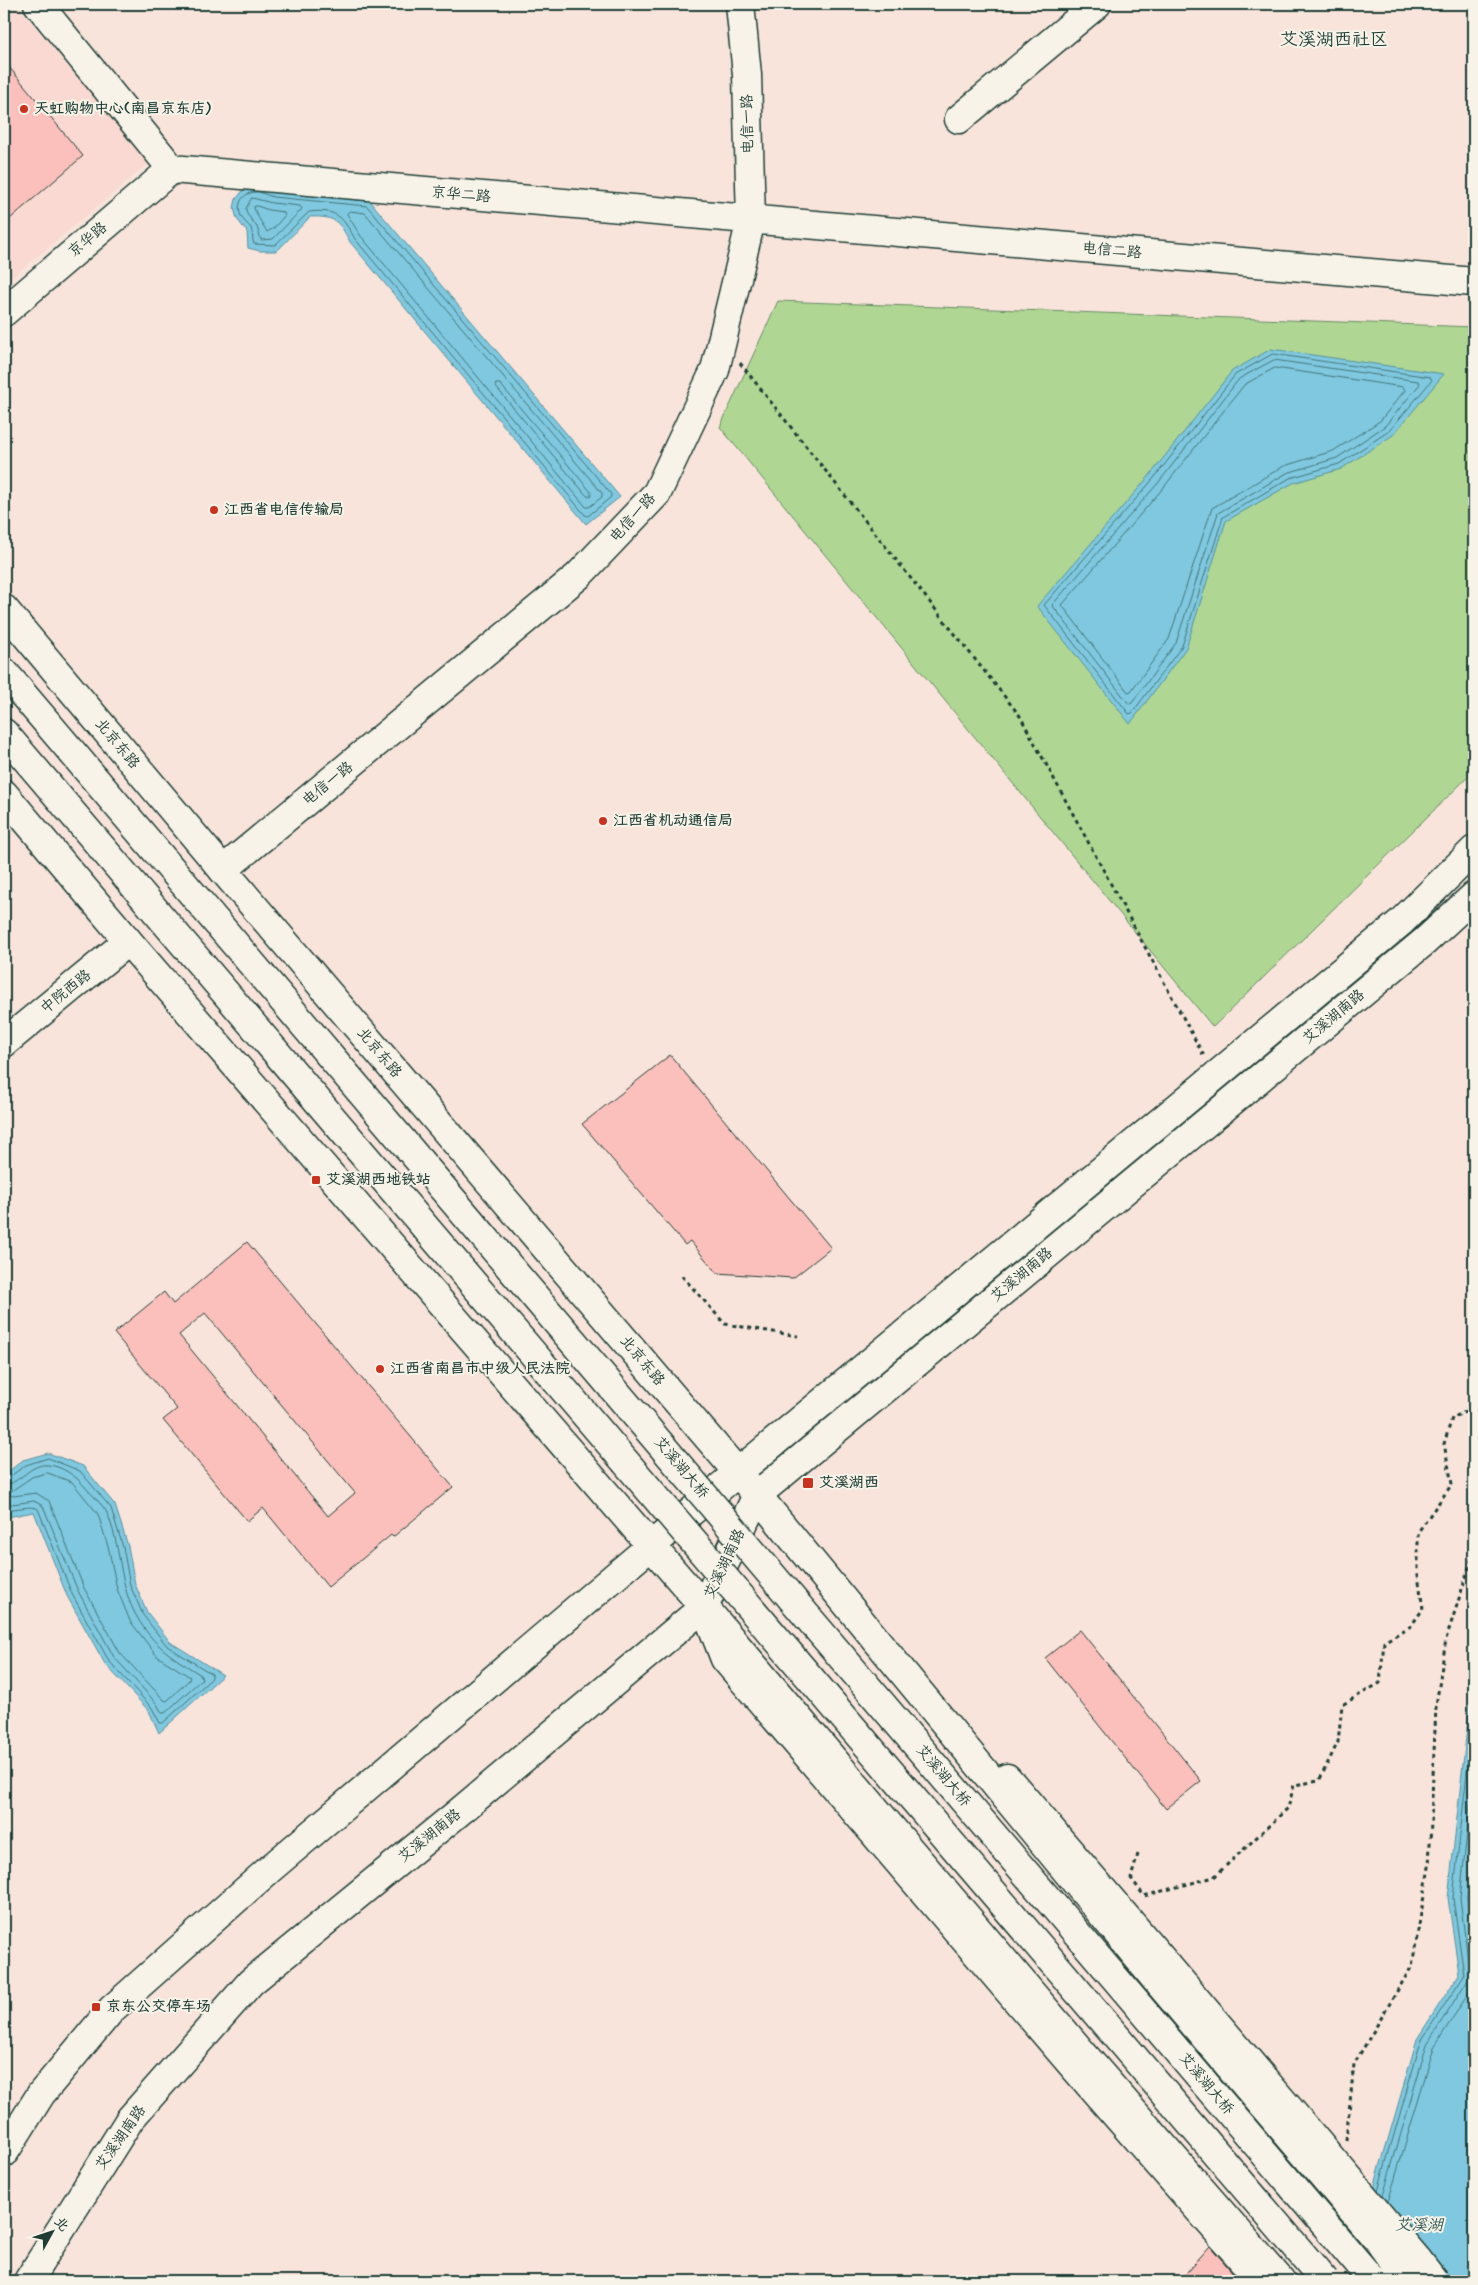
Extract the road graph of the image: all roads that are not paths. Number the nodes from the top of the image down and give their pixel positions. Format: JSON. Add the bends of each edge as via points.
{"nodes":[{"id":1,"x":38,"y":4,"type":"edge"},
{"id":2,"x":740,"y":4,"type":"edge"},
{"id":3,"x":1097,"y":4,"type":"edge"},
{"id":4,"x":959,"y":119,"type":"dead end"},
{"id":5,"x":172,"y":169,"type":"junction"},
{"id":6,"x":751,"y":220,"type":"junction"},
{"id":7,"x":1474,"y":282,"type":"edge"},
{"id":8,"x":4,"y":312,"type":"edge"},
{"id":9,"x":4,"y":609,"type":"edge"},
{"id":10,"x":4,"y":672,"type":"edge"},
{"id":11,"x":4,"y":733,"type":"edge"},
{"id":12,"x":4,"y":794,"type":"edge"},
{"id":13,"x":1474,"y":850,"type":"edge"},
{"id":14,"x":223,"y":870,"type":"junction"},
{"id":15,"x":1474,"y":896,"type":"edge"},
{"id":16,"x":128,"y":941,"type":"junction"},
{"id":17,"x":4,"y":1043,"type":"edge"},
{"id":18,"x":737,"y":1472,"type":"junction"},
{"id":19,"x":757,"y":1495,"type":"junction"},
{"id":20,"x":650,"y":1546,"type":"junction"},
{"id":21,"x":704,"y":1607,"type":"junction"},
{"id":22,"x":1162,"y":1973,"type":"junction"},
{"id":23,"x":4,"y":2153,"type":"edge"},
{"id":24,"x":28,"y":2281,"type":"edge"},
{"id":25,"x":1261,"y":2281,"type":"edge"},
{"id":26,"x":1281,"y":2281,"type":"edge"},
{"id":27,"x":1325,"y":2281,"type":"edge"},
{"id":28,"x":1373,"y":2281,"type":"edge"},
{"id":29,"x":1407,"y":2281,"type":"edge"},
{"id":30,"x":1434,"y":2281,"type":"edge"}],
"edges":[{"from":1,"to":5,"type":"main road"},
{"from":2,"to":6,"type":"main road","name":"电信一路","via":[[747,75]]},
{"from":3,"to":4,"type":"main road"},
{"from":5,"to":6,"type":"main road","name":"京华二路"},
{"from":5,"to":8,"type":"main road","name":"京华路"},
{"from":6,"to":7,"type":"main road","name":"电信二路"},
{"from":6,"to":14,"type":"main road","name":"电信一路","via":[[715,370],[657,493],[578,576]]},
{"from":9,"to":14,"type":"main road","name":"北京东路"},
{"from":10,"to":28,"type":"main road","name":"艾溪湖大桥","bridge":true},
{"from":11,"to":27,"type":"main road","bridge":true},
{"from":12,"to":16,"type":"main road"},
{"from":13,"to":18,"type":"main road","name":"艾溪湖南路","via":[[1401,922]]},
{"from":14,"to":18,"type":"main road","name":"北京东路"},
{"from":15,"to":19,"type":"main road","name":"艾溪湖南路","via":[[1424,942]]},
{"from":16,"to":17,"type":"main road","name":"中院西路"},
{"from":16,"to":20,"type":"main road"},
{"from":18,"to":19,"type":"main road","name":"北京东路"},
{"from":18,"to":20,"type":"main road","name":"艾溪湖南路"},
{"from":19,"to":21,"type":"main road","name":"艾溪湖南路"},
{"from":19,"to":22,"type":"main road","name":"北京东路"},
{"from":20,"to":21,"type":"main road"},
{"from":20,"to":23,"type":"main road","name":"艾溪湖南路","via":[[112,2009],[41,2094]]},
{"from":21,"to":24,"type":"main road","name":"艾溪湖南路","via":[[251,1982],[130,2119]]},
{"from":21,"to":25,"type":"main road","via":[[726,1659]]},
{"from":21,"to":26,"type":"main road","via":[[1079,2049]]},
{"from":22,"to":29,"type":"main road","bridge":true,"via":[[1381,2244]]},
{"from":22,"to":30,"type":"main road","bridge":true,"via":[[1411,2251]]}]}
